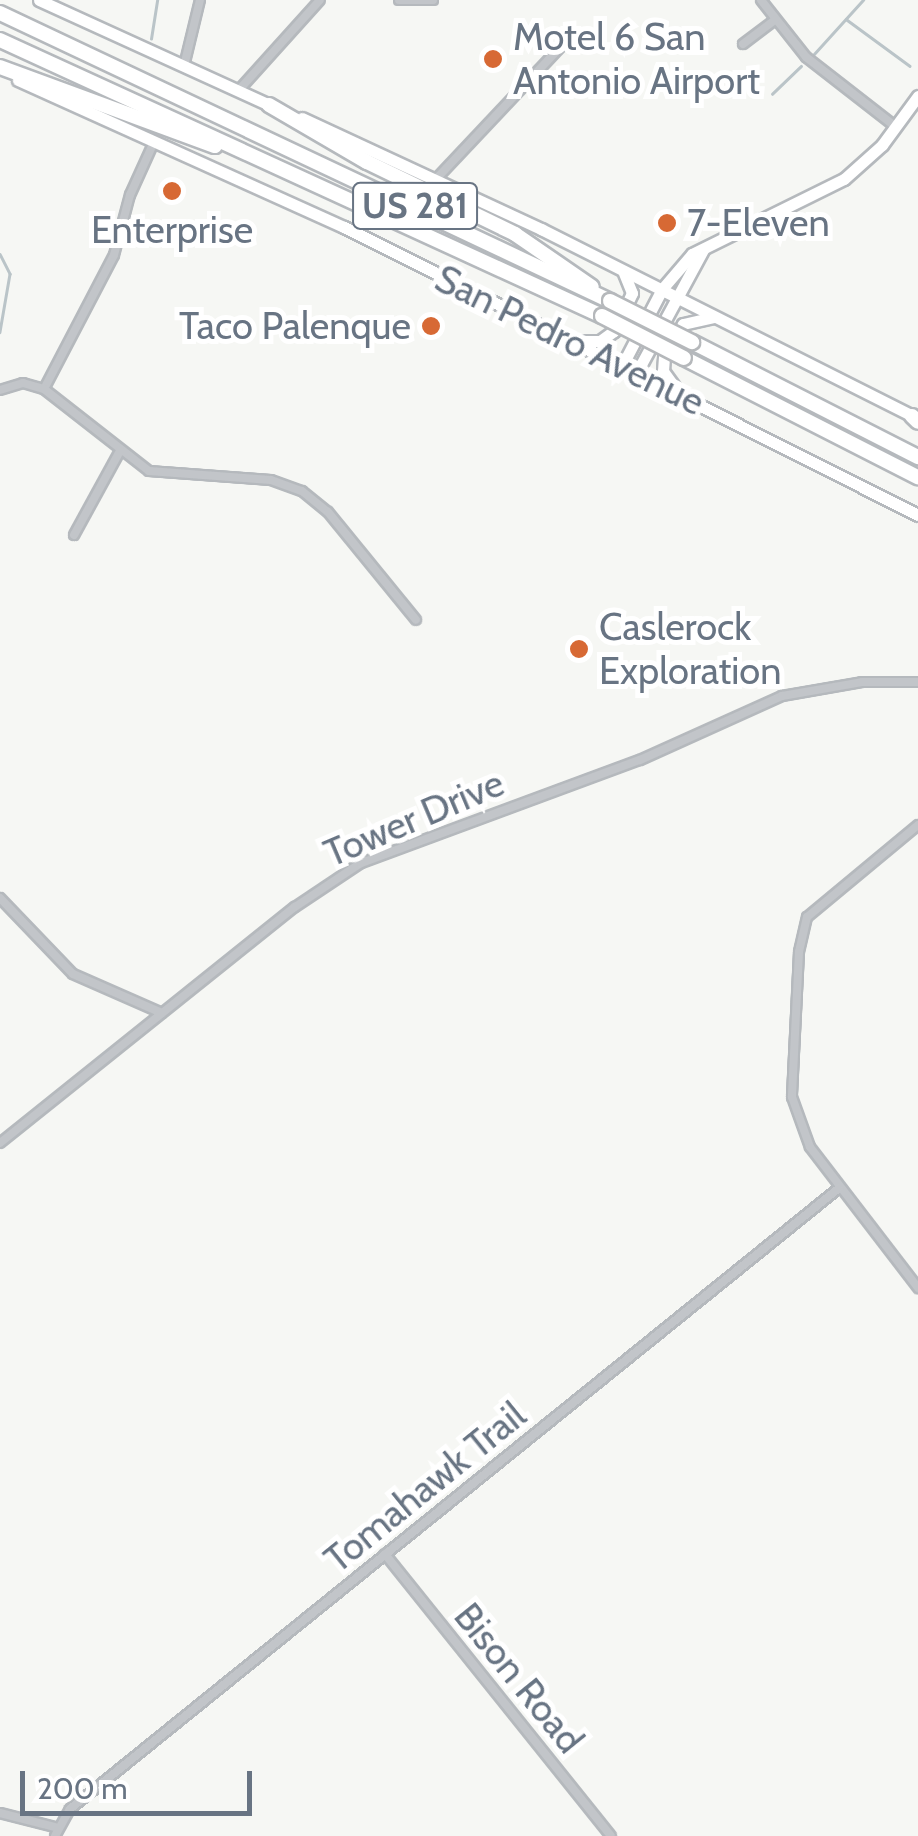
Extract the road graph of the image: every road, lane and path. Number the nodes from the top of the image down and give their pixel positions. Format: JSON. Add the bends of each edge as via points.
{"nodes":[{"id":1,"x":38,"y":0,"type":"edge"},
{"id":2,"x":200,"y":0,"type":"edge"},
{"id":3,"x":320,"y":0,"type":"edge"},
{"id":4,"x":399,"y":0,"type":"edge"},
{"id":5,"x":432,"y":0,"type":"edge"},
{"id":6,"x":760,"y":0,"type":"edge"},
{"id":7,"x":0,"y":14,"type":"edge"},
{"id":8,"x":775,"y":20,"type":"junction"},
{"id":9,"x":0,"y":40,"type":"edge"},
{"id":10,"x":563,"y":44,"type":"dead end"},
{"id":11,"x":744,"y":44,"type":"dead end"},
{"id":12,"x":184,"y":66,"type":"junction"},
{"id":13,"x":0,"y":70,"type":"edge"},
{"id":14,"x":238,"y":91,"type":"junction"},
{"id":15,"x":918,"y":96,"type":"edge"},
{"id":16,"x":270,"y":105,"type":"junction"},
{"id":17,"x":896,"y":127,"type":"junction"},
{"id":18,"x":154,"y":142,"type":"junction"},
{"id":19,"x":436,"y":179,"type":"junction"},
{"id":20,"x":385,"y":212,"type":"junction"},
{"id":21,"x":686,"y":267,"type":"junction"},
{"id":22,"x":626,"y":271,"type":"junction"},
{"id":23,"x":662,"y":289,"type":"junction"},
{"id":24,"x":675,"y":296,"type":"junction"},
{"id":25,"x":605,"y":298,"type":"junction"},
{"id":26,"x":700,"y":308,"type":"junction"},
{"id":27,"x":717,"y":316,"type":"junction"},
{"id":28,"x":573,"y":340,"type":"junction"},
{"id":29,"x":623,"y":364,"type":"junction"},
{"id":30,"x":637,"y":372,"type":"junction"},
{"id":31,"x":44,"y":389,"type":"junction"},
{"id":32,"x":0,"y":390,"type":"edge"},
{"id":33,"x":680,"y":393,"type":"junction"},
{"id":34,"x":916,"y":419,"type":"edge"},
{"id":35,"x":120,"y":451,"type":"junction"},
{"id":36,"x":918,"y":457,"type":"edge"},
{"id":37,"x":918,"y":477,"type":"edge"},
{"id":38,"x":918,"y":515,"type":"edge"},
{"id":39,"x":74,"y":536,"type":"dead end"},
{"id":40,"x":416,"y":620,"type":"dead end"},
{"id":41,"x":918,"y":682,"type":"edge"},
{"id":42,"x":918,"y":824,"type":"edge"},
{"id":43,"x":0,"y":898,"type":"edge"},
{"id":44,"x":162,"y":1012,"type":"junction"},
{"id":45,"x":0,"y":1144,"type":"edge"},
{"id":46,"x":840,"y":1188,"type":"junction"},
{"id":47,"x":918,"y":1288,"type":"edge"},
{"id":48,"x":385,"y":1554,"type":"junction"},
{"id":49,"x":0,"y":1812,"type":"edge"},
{"id":50,"x":55,"y":1832,"type":"edge"},
{"id":51,"x":611,"y":1836,"type":"edge"}],
"edges":[{"from":1,"to":12,"type":"main road"},
{"from":2,"to":12,"type":"street"},
{"from":3,"to":14,"type":"street"},
{"from":4,"to":5,"type":"street"},
{"from":6,"to":8,"type":"street"},
{"from":7,"to":25,"type":"highway","number":"US 281"},
{"from":8,"to":11,"type":"street"},
{"from":8,"to":17,"type":"street","via":[[806,56]]},
{"from":9,"to":20,"type":"highway","number":"US 281"},
{"from":10,"to":19,"type":"street"},
{"from":12,"to":14,"type":"main road"},
{"from":13,"to":18,"type":"main road","name":"San Pedro Avenue"},
{"from":13,"to":20,"type":"highway"},
{"from":14,"to":16,"type":"main road"},
{"from":15,"to":17,"type":"main road"},
{"from":16,"to":19,"type":"main road"},
{"from":16,"to":25,"type":"highway","via":[[367,162],[515,234]]},
{"from":17,"to":21,"type":"main road","via":[[844,179],[703,250]]},
{"from":18,"to":28,"type":"main road","name":"San Pedro Avenue"},
{"from":18,"to":31,"type":"street","via":[[114,255]]},
{"from":19,"to":22,"type":"main road"},
{"from":20,"to":37,"type":"highway","number":"US 281","bridge":true},
{"from":21,"to":22,"type":"main road","via":[[659,276]]},
{"from":21,"to":23,"type":"main road"},
{"from":21,"to":24,"type":"main road"},
{"from":21,"to":26,"type":"main road"},
{"from":22,"to":23,"type":"main road"},
{"from":22,"to":28,"type":"main road","via":[[632,293],[612,334]]},
{"from":23,"to":24,"type":"main road"},
{"from":23,"to":29,"type":"main road"},
{"from":24,"to":26,"type":"main road"},
{"from":24,"to":30,"type":"main road"},
{"from":25,"to":36,"type":"highway","number":"US 281","bridge":true},
{"from":26,"to":27,"type":"main road"},
{"from":27,"to":33,"type":"main road","via":[[685,322],[664,357],[666,377]]},
{"from":27,"to":34,"type":"main road"},
{"from":28,"to":29,"type":"main road","name":"San Pedro Avenue"},
{"from":29,"to":30,"type":"main road","name":"San Pedro Avenue"},
{"from":30,"to":33,"type":"main road","name":"San Pedro Avenue"},
{"from":31,"to":32,"type":"street","via":[[23,384]]},
{"from":31,"to":35,"type":"street"},
{"from":33,"to":38,"type":"main road","name":"San Pedro Avenue"},
{"from":35,"to":39,"type":"street"},
{"from":35,"to":40,"type":"street","via":[[165,475],[271,480],[302,491],[328,512]]},
{"from":41,"to":44,"type":"street","name":"Tower Drive","via":[[862,682],[782,696],[640,760],[361,863]]},
{"from":42,"to":46,"type":"street","via":[[813,908],[802,932],[796,1120]]},
{"from":43,"to":44,"type":"street","via":[[73,974]]},
{"from":44,"to":45,"type":"street","name":"Tower Drive"},
{"from":46,"to":47,"type":"street"},
{"from":46,"to":48,"type":"street","name":"Tomahawk Trail"},
{"from":48,"to":50,"type":"street","name":"Tomahawk Trail"},
{"from":48,"to":51,"type":"street","name":"Bison Road"},
{"from":49,"to":50,"type":"street"}]}
